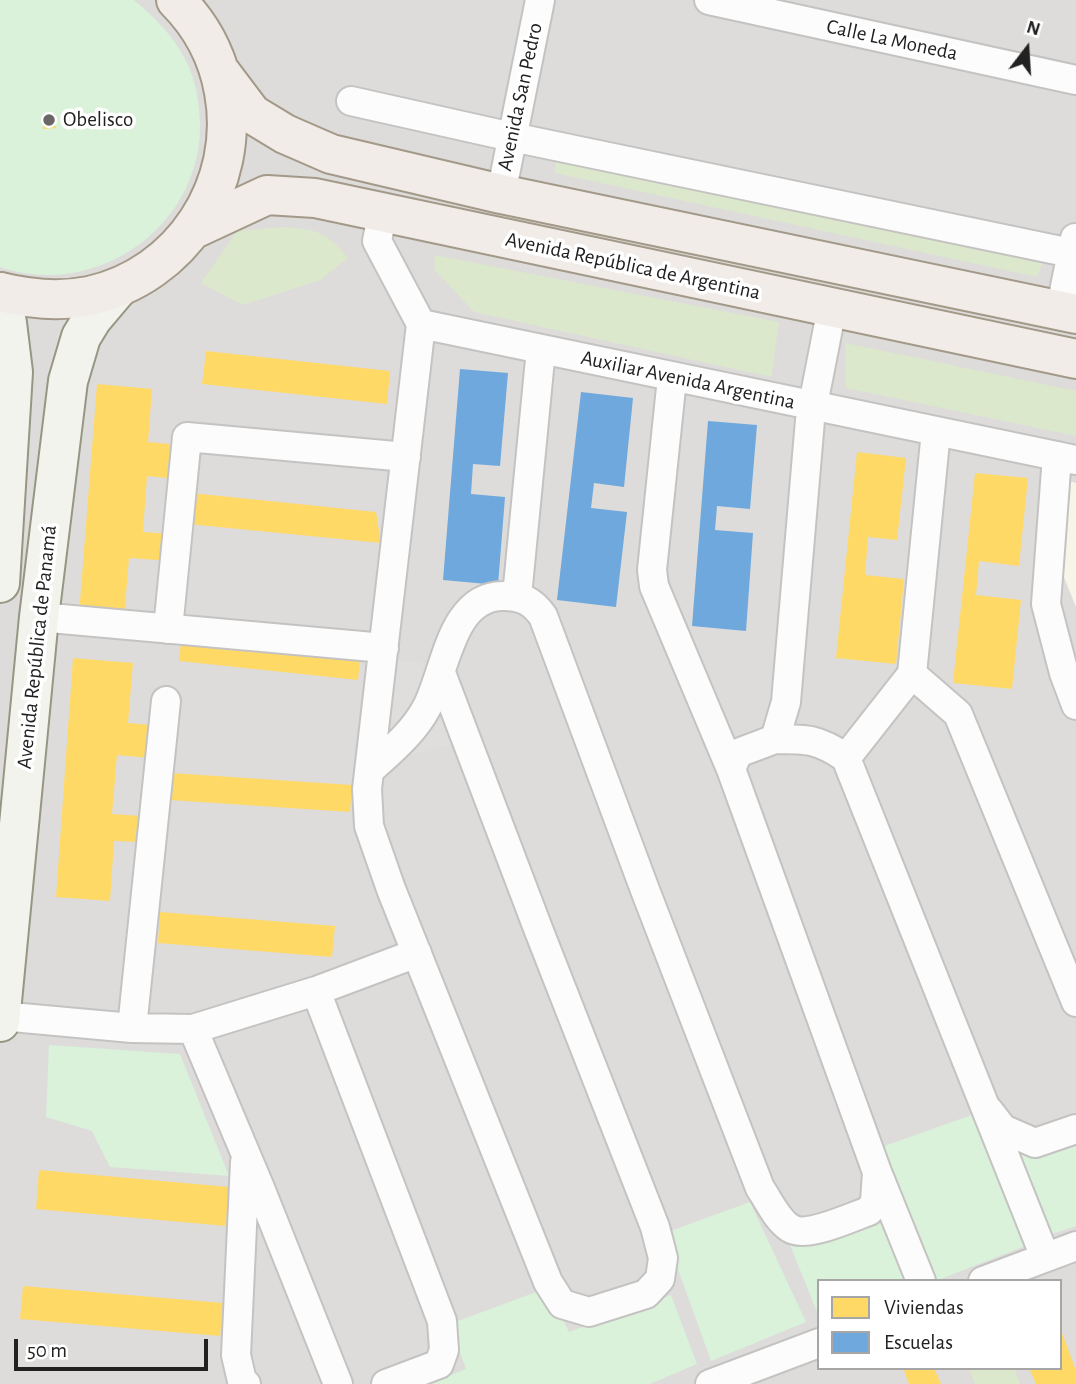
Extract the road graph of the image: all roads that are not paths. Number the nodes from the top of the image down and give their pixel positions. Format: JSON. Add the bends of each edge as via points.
{"nodes":[{"id":1,"x":176,"y":0,"type":"edge"},
{"id":2,"x":540,"y":0,"type":"edge"},
{"id":3,"x":709,"y":0,"type":"edge"},
{"id":4,"x":221,"y":73,"type":"junction"},
{"id":5,"x":1076,"y":80,"type":"edge"},
{"id":6,"x":351,"y":101,"type":"dead end"},
{"id":7,"x":512,"y":137,"type":"junction"},
{"id":8,"x":501,"y":194,"type":"junction"},
{"id":9,"x":383,"y":211,"type":"junction"},
{"id":10,"x":194,"y":229,"type":"junction"},
{"id":11,"x":1075,"y":248,"type":"edge"},
{"id":12,"x":119,"y":287,"type":"junction"},
{"id":13,"x":0,"y":292,"type":"edge"},
{"id":14,"x":832,"y":308,"type":"junction"},
{"id":15,"x":1068,"y":312,"type":"edge"},
{"id":16,"x":421,"y":324,"type":"junction"},
{"id":17,"x":541,"y":349,"type":"junction"},
{"id":18,"x":1076,"y":359,"type":"edge"},
{"id":19,"x":672,"y":377,"type":"junction"},
{"id":20,"x":813,"y":406,"type":"junction"},
{"id":21,"x":936,"y":431,"type":"junction"},
{"id":22,"x":406,"y":457,"type":"junction"},
{"id":23,"x":1067,"y":458,"type":"edge"},
{"id":24,"x":0,"y":583,"type":"edge"},
{"id":25,"x":517,"y":596,"type":"junction"},
{"id":26,"x":39,"y":617,"type":"junction"},
{"id":27,"x":168,"y":629,"type":"junction"},
{"id":28,"x":384,"y":648,"type":"junction"},
{"id":29,"x":441,"y":673,"type":"junction"},
{"id":30,"x":912,"y":674,"type":"junction"},
{"id":31,"x":166,"y":701,"type":"dead end"},
{"id":32,"x":1076,"y":705,"type":"edge"},
{"id":33,"x":775,"y":739,"type":"junction"},
{"id":34,"x":846,"y":758,"type":"junction"},
{"id":35,"x":731,"y":769,"type":"junction"},
{"id":36,"x":370,"y":770,"type":"junction"},
{"id":37,"x":417,"y":954,"type":"junction"},
{"id":38,"x":316,"y":991,"type":"junction"},
{"id":39,"x":1076,"y":1002,"type":"edge"},
{"id":40,"x":0,"y":1016,"type":"edge"},
{"id":41,"x":0,"y":1022,"type":"edge"},
{"id":42,"x":132,"y":1028,"type":"junction"},
{"id":43,"x":193,"y":1029,"type":"junction"},
{"id":44,"x":983,"y":1103,"type":"junction"},
{"id":45,"x":1076,"y":1129,"type":"edge"},
{"id":46,"x":245,"y":1152,"type":"junction"},
{"id":47,"x":877,"y":1172,"type":"junction"},
{"id":48,"x":1076,"y":1246,"type":"edge"},
{"id":49,"x":1045,"y":1257,"type":"junction"},
{"id":50,"x":920,"y":1279,"type":"edge"},
{"id":51,"x":988,"y":1279,"type":"edge"},
{"id":52,"x":817,"y":1344,"type":"edge"},
{"id":53,"x":325,"y":1353,"type":"junction"},
{"id":54,"x":246,"y":1384,"type":"edge"},
{"id":55,"x":311,"y":1384,"type":"edge"},
{"id":56,"x":338,"y":1384,"type":"edge"},
{"id":57,"x":386,"y":1384,"type":"edge"},
{"id":58,"x":709,"y":1384,"type":"edge"}],
"edges":[{"from":1,"to":4,"type":"main road","via":[[207,41]]},
{"from":2,"to":7,"type":"street","name":"Avenida San Pedro"},
{"from":3,"to":5,"type":"street","name":"Calle La Moneda"},
{"from":4,"to":8,"type":"main road","name":"Avenida República de Argentina","via":[[252,114],[331,154]]},
{"from":4,"to":10,"type":"main road","via":[[228,114],[226,154],[214,194]]},
{"from":6,"to":7,"type":"street"},
{"from":7,"to":8,"type":"street","name":"Avenida San Pedro"},
{"from":7,"to":11,"type":"street"},
{"from":8,"to":15,"type":"main road","name":"Avenida República de Argentina"},
{"from":9,"to":10,"type":"main road","name":"Avenida República de Argentina","via":[[315,198],[267,195]]},
{"from":9,"to":14,"type":"main road","name":"Avenida República de Argentina"},
{"from":9,"to":16,"type":"street","via":[[377,241]]},
{"from":10,"to":12,"type":"main road","via":[[173,253]]},
{"from":11,"to":15,"type":"street"},
{"from":12,"to":13,"type":"main road","via":[[60,299]]},
{"from":12,"to":26,"type":"main road","name":"Avenida República de Panamá","via":[[92,318],[71,369]]},
{"from":13,"to":24,"type":"main road","name":"Avenida República de Panamá","via":[[13,372]]},
{"from":14,"to":18,"type":"main road","name":"Avenida República de Argentina"},
{"from":14,"to":20,"type":"street"},
{"from":16,"to":17,"type":"street","name":"Auxiliar Avenida Argentina"},
{"from":16,"to":22,"type":"street"},
{"from":17,"to":19,"type":"street","name":"Auxiliar Avenida Argentina"},
{"from":17,"to":25,"type":"street"},
{"from":19,"to":20,"type":"street","name":"Auxiliar Avenida Argentina"},
{"from":19,"to":35,"type":"street","via":[[654,586]]},
{"from":20,"to":21,"type":"street","name":"Auxiliar Avenida Argentina"},
{"from":20,"to":33,"type":"street","via":[[786,702]]},
{"from":21,"to":23,"type":"street","name":"Auxiliar Avenida Argentina"},
{"from":21,"to":30,"type":"street"},
{"from":22,"to":27,"type":"street","via":[[187,437]]},
{"from":22,"to":28,"type":"street"},
{"from":23,"to":32,"type":"street","via":[[1046,604]]},
{"from":25,"to":29,"type":"street","via":[[477,601],[461,619]]},
{"from":25,"to":47,"type":"street","via":[[532,602],[543,616],[760,1188],[780,1219],[804,1233],[869,1211],[875,1202]]},
{"from":26,"to":27,"type":"street"},
{"from":26,"to":40,"type":"main road","name":"Avenida República de Panamá"},
{"from":27,"to":28,"type":"street"},
{"from":28,"to":36,"type":"street"},
{"from":29,"to":36,"type":"street","via":[[426,709],[401,743]]},
{"from":29,"to":37,"type":"street","via":[[655,1227],[663,1258],[660,1279],[646,1294],[589,1312],[562,1304],[548,1282]]},
{"from":30,"to":34,"type":"street"},
{"from":30,"to":39,"type":"street","via":[[958,714]]},
{"from":31,"to":42,"type":"street"},
{"from":33,"to":34,"type":"street","via":[[806,739],[828,745]]},
{"from":33,"to":35,"type":"street","via":[[738,753]]},
{"from":34,"to":44,"type":"street"},
{"from":35,"to":47,"type":"street"},
{"from":36,"to":37,"type":"street","via":[[369,826]]},
{"from":37,"to":38,"type":"street"},
{"from":38,"to":43,"type":"street"},
{"from":38,"to":57,"type":"street","via":[[442,1321],[444,1350],[439,1364]]},
{"from":40,"to":41,"type":"main road","name":"Avenida República de Panamá"},
{"from":40,"to":42,"type":"street"},
{"from":42,"to":43,"type":"street"},
{"from":43,"to":46,"type":"street"},
{"from":44,"to":45,"type":"street","via":[[1003,1129],[1035,1143]]},
{"from":44,"to":49,"type":"street"},
{"from":46,"to":53,"type":"street"},
{"from":46,"to":54,"type":"street","via":[[236,1355]]},
{"from":47,"to":50,"type":"street"},
{"from":48,"to":49,"type":"street"},
{"from":49,"to":51,"type":"street"},
{"from":52,"to":58,"type":"street"},
{"from":53,"to":55,"type":"street"},
{"from":53,"to":56,"type":"street"}]}
